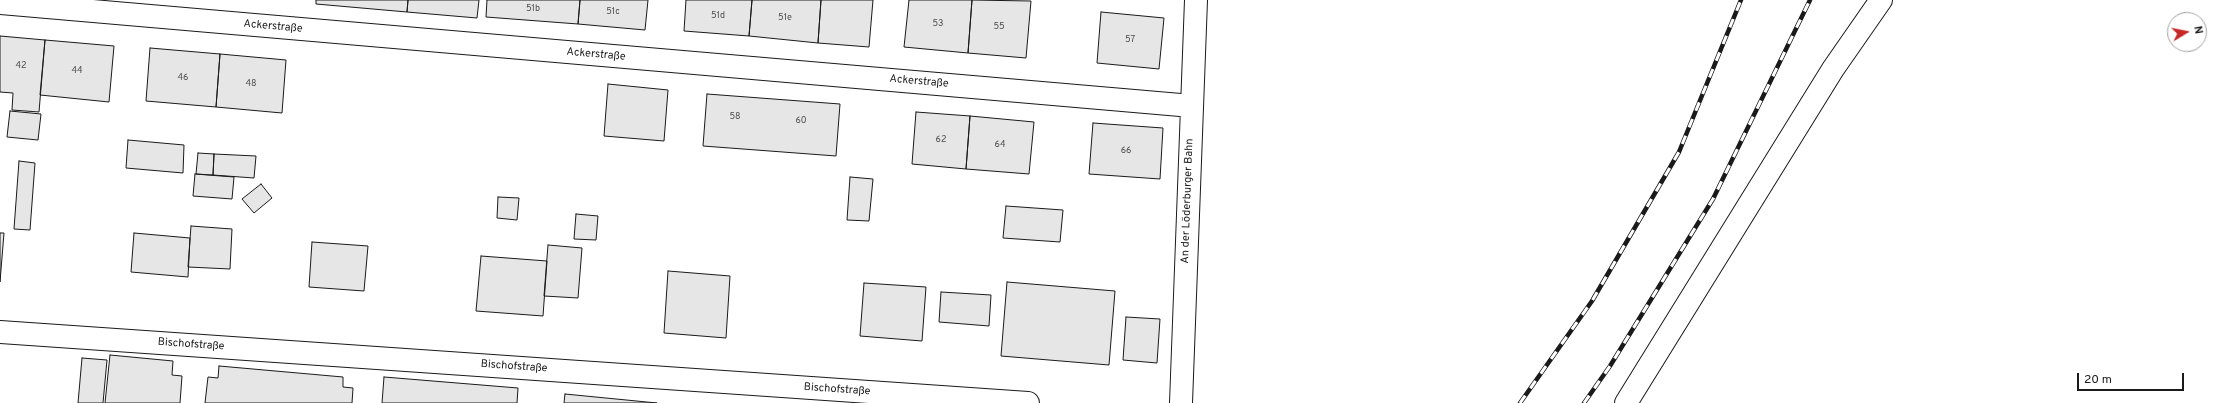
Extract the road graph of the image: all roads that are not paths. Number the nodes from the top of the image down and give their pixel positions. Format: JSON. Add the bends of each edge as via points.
{"nodes":[{"id":1,"x":1196,"y":0,"type":"edge"},
{"id":2,"x":1881,"y":0,"type":"edge"},
{"id":3,"x":0,"y":3,"type":"edge"},
{"id":4,"x":1192,"y":106,"type":"junction"},
{"id":5,"x":0,"y":332,"type":"edge"},
{"id":6,"x":1028,"y":403,"type":"edge"},
{"id":7,"x":1181,"y":403,"type":"edge"},
{"id":8,"x":1626,"y":403,"type":"edge"}],
"edges":[{"from":1,"to":4,"type":"street","name":"An der Löderburger Bahn"},
{"from":2,"to":8,"type":"street","via":[[1833,70]]},
{"from":3,"to":4,"type":"street","name":"Ackerstraße"},
{"from":4,"to":7,"type":"street","name":"An der Löderburger Bahn"},
{"from":5,"to":6,"type":"street","name":"Bischofstraße"}]}
